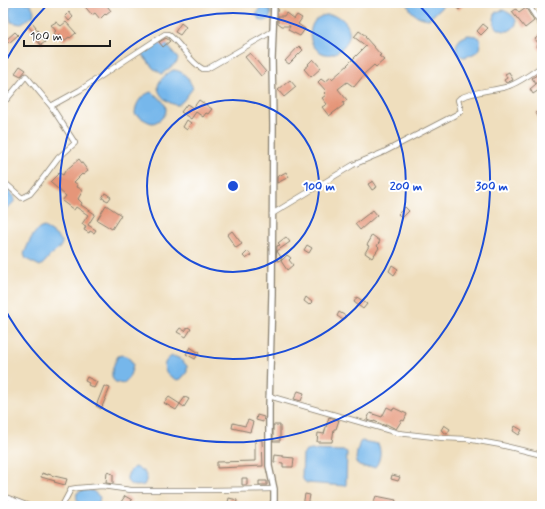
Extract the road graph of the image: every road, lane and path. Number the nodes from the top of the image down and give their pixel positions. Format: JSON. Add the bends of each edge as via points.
{"nodes":[{"id":1,"x":274,"y":3,"type":"edge"},
{"id":2,"x":526,"y":3,"type":"edge"},
{"id":3,"x":542,"y":26,"type":"edge"},
{"id":4,"x":273,"y":31,"type":"junction"},
{"id":5,"x":542,"y":66,"type":"edge"},
{"id":6,"x":3,"y":96,"type":"edge"},
{"id":7,"x":51,"y":106,"type":"junction"},
{"id":8,"x":3,"y":181,"type":"edge"},
{"id":9,"x":272,"y":214,"type":"junction"},
{"id":10,"x":269,"y":396,"type":"junction"},
{"id":11,"x":542,"y":455,"type":"edge"},
{"id":12,"x":274,"y":488,"type":"junction"},
{"id":13,"x":3,"y":496,"type":"edge"},
{"id":14,"x":29,"y":506,"type":"edge"},
{"id":15,"x":62,"y":506,"type":"edge"},
{"id":16,"x":273,"y":506,"type":"edge"}],
"edges":[{"from":1,"to":4,"type":"street"},
{"from":2,"to":3,"type":"street"},
{"from":4,"to":7,"type":"street","via":[[207,69],[196,64],[176,40],[165,34]]},
{"from":4,"to":9,"type":"street"},
{"from":5,"to":9,"type":"street","via":[[516,83],[460,98],[458,100],[461,111],[457,114],[384,152],[352,165]]},
{"from":6,"to":7,"type":"street","via":[[7,99],[26,76]]},
{"from":7,"to":8,"type":"street","via":[[76,143],[58,158],[30,194],[22,198]]},
{"from":9,"to":10,"type":"street"},
{"from":10,"to":11,"type":"street","via":[[398,433],[466,439]]},
{"from":10,"to":12,"type":"street","via":[[269,466]]},
{"from":12,"to":15,"type":"street","via":[[77,488],[71,490]]},
{"from":12,"to":16,"type":"street"},
{"from":13,"to":14,"type":"street"}]}
